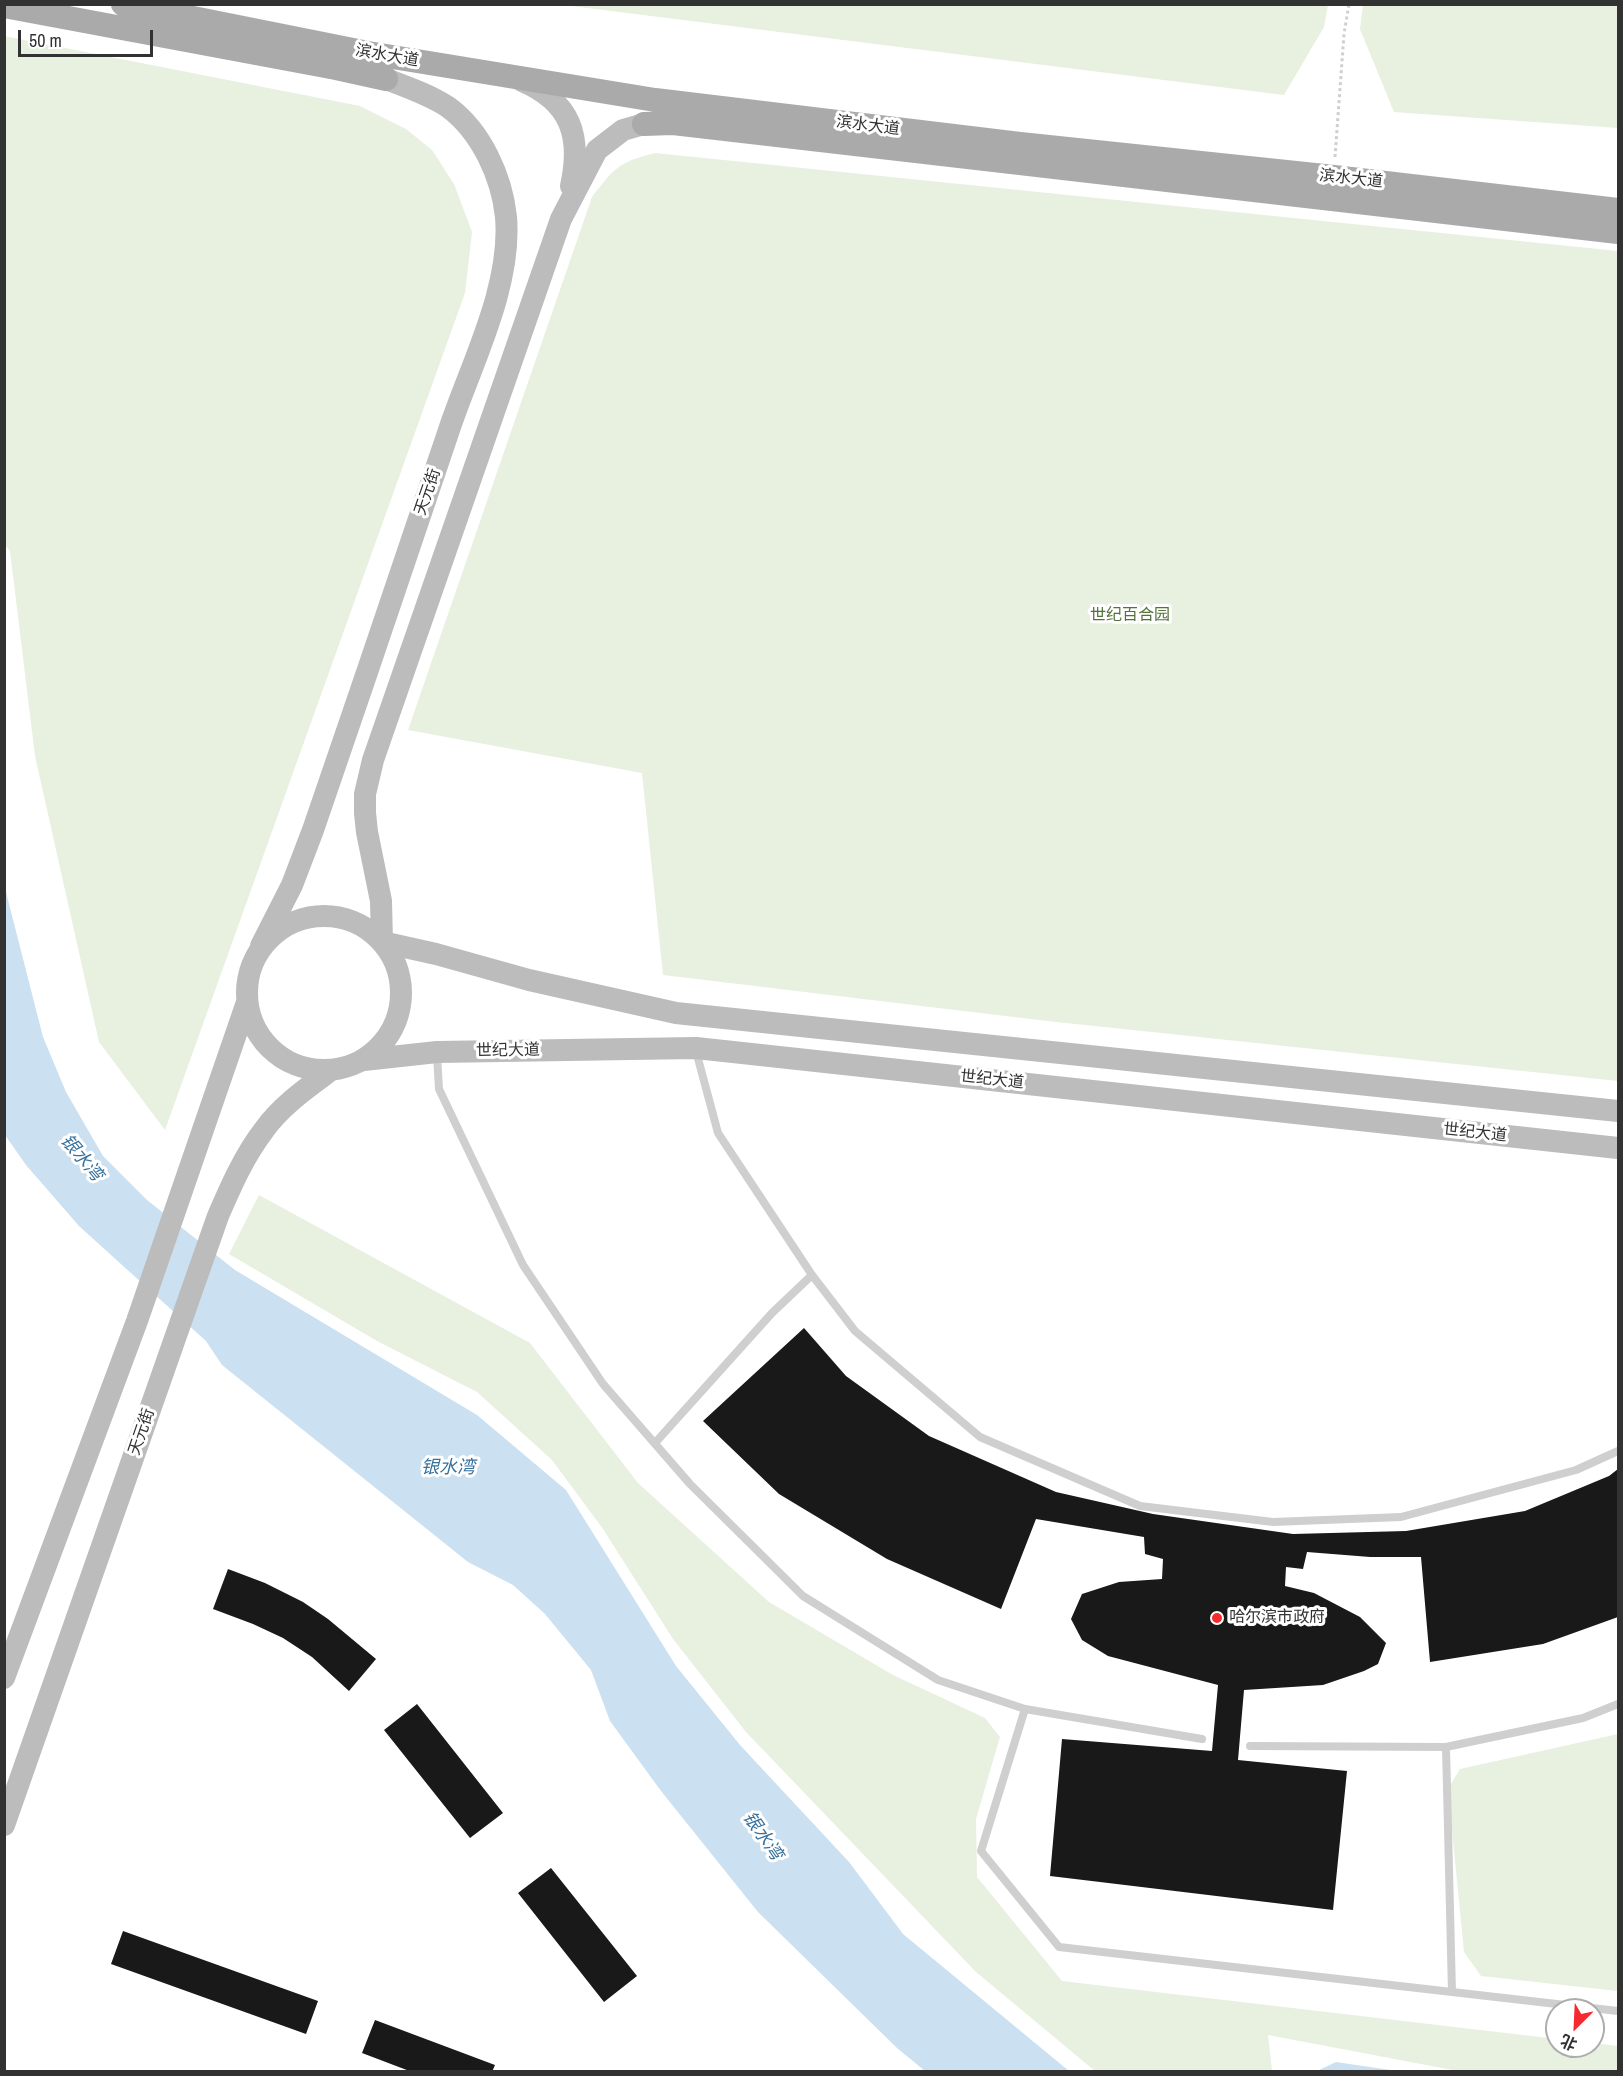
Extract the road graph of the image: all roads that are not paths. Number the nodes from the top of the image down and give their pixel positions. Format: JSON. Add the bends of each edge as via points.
{"nodes":[{"id":1,"x":123,"y":4,"type":"edge"},
{"id":2,"x":4,"y":6,"type":"edge"},
{"id":3,"x":510,"y":76,"type":"junction"},
{"id":4,"x":386,"y":79,"type":"joint"},
{"id":5,"x":644,"y":124,"type":"joint"},
{"id":6,"x":1618,"y":210,"type":"edge"},
{"id":7,"x":565,"y":211,"type":"junction"},
{"id":8,"x":1618,"y":232,"type":"edge"},
{"id":9,"x":382,"y":942,"type":"junction"},
{"id":10,"x":261,"y":946,"type":"junction"},
{"id":11,"x":246,"y":1005,"type":"junction"},
{"id":12,"x":696,"y":1048,"type":"junction"},
{"id":13,"x":437,"y":1052,"type":"junction"},
{"id":14,"x":364,"y":1060,"type":"junction"},
{"id":15,"x":330,"y":1071,"type":"junction"},
{"id":16,"x":1618,"y":1112,"type":"edge"},
{"id":17,"x":1618,"y":1148,"type":"edge"},
{"id":18,"x":812,"y":1275,"type":"junction"},
{"id":19,"x":655,"y":1443,"type":"junction"},
{"id":20,"x":1618,"y":1451,"type":"edge"},
{"id":21,"x":4,"y":1678,"type":"edge"},
{"id":22,"x":1618,"y":1704,"type":"edge"},
{"id":23,"x":1025,"y":1709,"type":"junction"},
{"id":24,"x":1202,"y":1739,"type":"dead end"},
{"id":25,"x":1250,"y":1746,"type":"dead end"},
{"id":26,"x":1446,"y":1747,"type":"junction"},
{"id":27,"x":4,"y":1825,"type":"edge"},
{"id":28,"x":1452,"y":1992,"type":"junction"},
{"id":29,"x":1618,"y":2011,"type":"edge"}],
"edges":[{"from":1,"to":3,"type":"main road","name":"滨水大道","via":[[368,53]]},
{"from":2,"to":4,"type":"main road","name":"滨水大道"},
{"from":3,"to":6,"type":"main road","name":"滨水大道","via":[[655,100]]},
{"from":3,"to":7,"type":"main road","via":[[546,93],[569,123],[575,164]]},
{"from":4,"to":10,"type":"main road","name":"天元街","via":[[447,107],[481,143],[495,173],[506,216],[503,271],[313,830],[292,885]]},
{"from":5,"to":7,"type":"main road","via":[[623,130],[597,150]]},
{"from":5,"to":8,"type":"main road","name":"滨水大道","via":[[673,123]]},
{"from":7,"to":9,"type":"main road","via":[[373,760],[365,813],[381,901]]},
{"from":9,"to":10,"type":"main road","via":[[344,918],[321,915],[278,930]]},
{"from":9,"to":14,"type":"main road","via":[[401,983],[401,1005],[382,1045]]},
{"from":9,"to":16,"type":"main road","name":"世纪大道","via":[[676,1013]]},
{"from":10,"to":11,"type":"main road","via":[[251,964]]},
{"from":11,"to":15,"type":"main road","via":[[254,1029],[268,1048],[289,1063]]},
{"from":11,"to":21,"type":"main road","via":[[137,1321]]},
{"from":12,"to":13,"type":"main road","name":"世纪大道"},
{"from":12,"to":17,"type":"main road","name":"世纪大道"},
{"from":12,"to":18,"type":"lane","via":[[718,1133]]},
{"from":13,"to":14,"type":"main road","name":"世纪大道"},
{"from":13,"to":19,"type":"lane","via":[[440,1089],[523,1265],[603,1384]]},
{"from":14,"to":15,"type":"main road"},
{"from":15,"to":27,"type":"main road","name":"天元街","via":[[265,1128],[240,1166],[218,1216]]},
{"from":18,"to":19,"type":"lane","via":[[772,1313]]},
{"from":18,"to":20,"type":"lane","via":[[855,1331],[980,1437],[1140,1506],[1274,1522],[1401,1517],[1576,1470]]},
{"from":19,"to":23,"type":"lane","via":[[690,1484],[803,1596],[938,1680]]},
{"from":22,"to":26,"type":"lane","via":[[1583,1718]]},
{"from":23,"to":24,"type":"lane"},
{"from":23,"to":28,"type":"lane","via":[[981,1851],[1059,1947]]},
{"from":25,"to":26,"type":"lane"},
{"from":26,"to":28,"type":"lane"},
{"from":28,"to":29,"type":"lane"}]}
